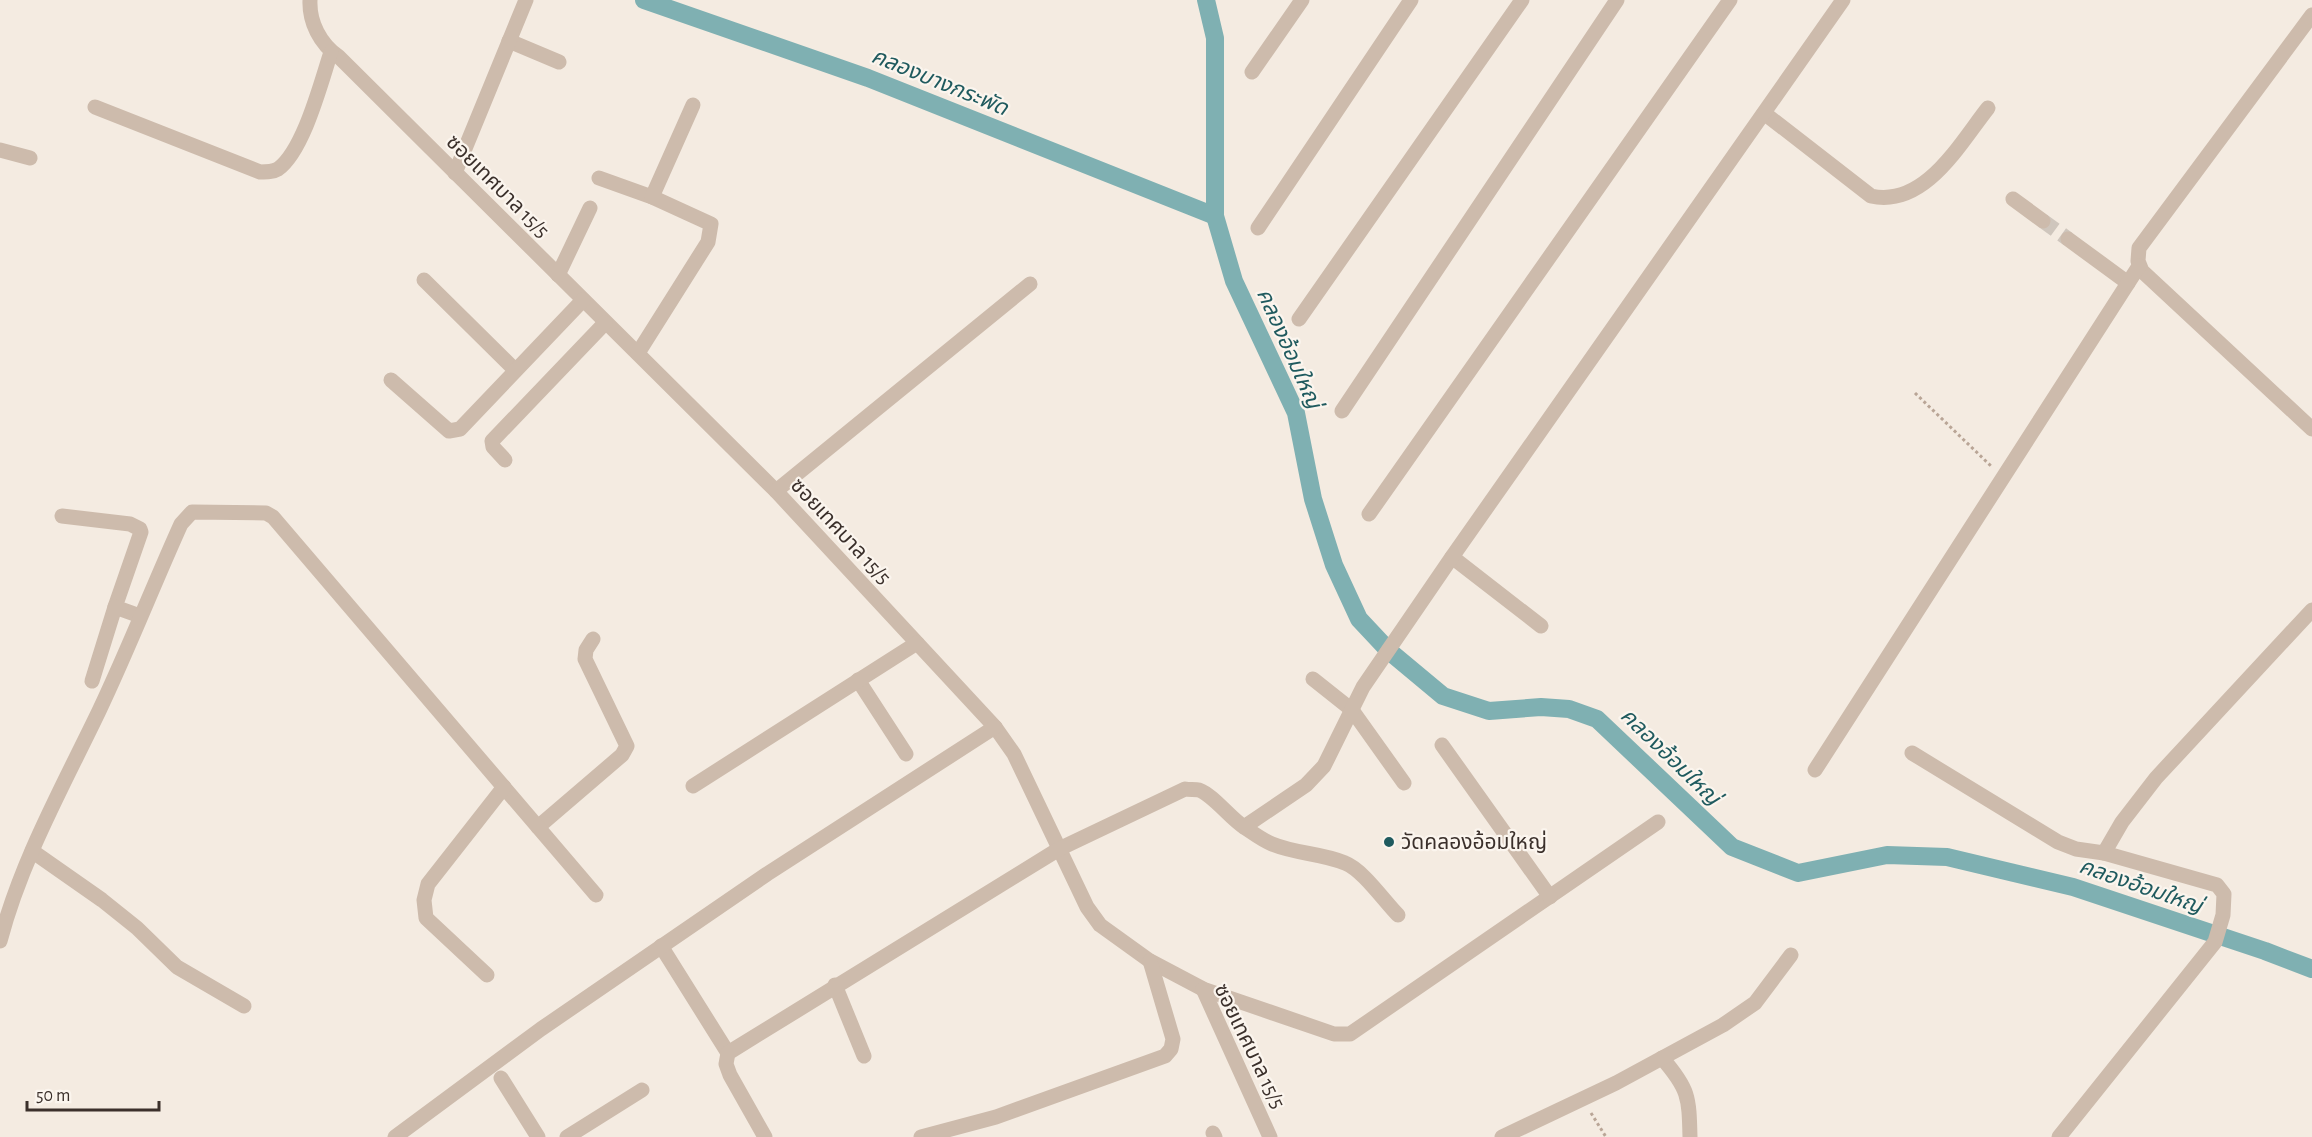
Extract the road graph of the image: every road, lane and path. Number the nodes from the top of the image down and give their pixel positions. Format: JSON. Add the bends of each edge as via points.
{"nodes":[{"id":1,"x":310,"y":0,"type":"edge"},
{"id":2,"x":526,"y":0,"type":"edge"},
{"id":3,"x":1302,"y":0,"type":"edge"},
{"id":4,"x":1411,"y":0,"type":"edge"},
{"id":5,"x":1522,"y":0,"type":"edge"},
{"id":6,"x":1617,"y":0,"type":"edge"},
{"id":7,"x":1730,"y":0,"type":"edge"},
{"id":8,"x":1843,"y":0,"type":"edge"},
{"id":9,"x":2312,"y":15,"type":"edge"},
{"id":10,"x":509,"y":41,"type":"junction"},
{"id":11,"x":331,"y":52,"type":"junction"},
{"id":12,"x":559,"y":62,"type":"dead end"},
{"id":13,"x":1252,"y":72,"type":"dead end"},
{"id":14,"x":693,"y":105,"type":"dead end"},
{"id":15,"x":95,"y":107,"type":"dead end"},
{"id":16,"x":1988,"y":108,"type":"dead end"},
{"id":17,"x":1764,"y":113,"type":"junction"},
{"id":18,"x":0,"y":150,"type":"edge"},
{"id":19,"x":30,"y":158,"type":"dead end"},
{"id":20,"x":455,"y":173,"type":"junction"},
{"id":21,"x":599,"y":178,"type":"dead end"},
{"id":22,"x":652,"y":197,"type":"junction"},
{"id":23,"x":2013,"y":199,"type":"dead end"},
{"id":24,"x":590,"y":208,"type":"dead end"},
{"id":25,"x":2043,"y":221,"type":"tunnel mouth"},
{"id":26,"x":1258,"y":228,"type":"dead end"},
{"id":27,"x":2068,"y":239,"type":"tunnel mouth"},
{"id":28,"x":2139,"y":266,"type":"junction"},
{"id":29,"x":558,"y":275,"type":"junction"},
{"id":30,"x":424,"y":280,"type":"dead end"},
{"id":31,"x":2128,"y":283,"type":"junction"},
{"id":32,"x":1030,"y":284,"type":"dead end"},
{"id":33,"x":583,"y":300,"type":"junction"},
{"id":34,"x":1299,"y":319,"type":"dead end"},
{"id":35,"x":605,"y":323,"type":"junction"},
{"id":36,"x":638,"y":353,"type":"junction"},
{"id":37,"x":515,"y":370,"type":"junction"},
{"id":38,"x":391,"y":380,"type":"dead end"},
{"id":39,"x":1915,"y":393,"type":"dead end"},
{"id":40,"x":1342,"y":411,"type":"dead end"},
{"id":41,"x":2312,"y":429,"type":"edge"},
{"id":42,"x":505,"y":460,"type":"dead end"},
{"id":43,"x":2003,"y":478,"type":"junction"},
{"id":44,"x":776,"y":491,"type":"junction"},
{"id":45,"x":1369,"y":514,"type":"dead end"},
{"id":46,"x":62,"y":516,"type":"dead end"},
{"id":47,"x":1452,"y":557,"type":"junction"},
{"id":48,"x":115,"y":608,"type":"junction"},
{"id":49,"x":2312,"y":610,"type":"edge"},
{"id":50,"x":140,"y":616,"type":"junction"},
{"id":51,"x":1540,"y":626,"type":"dead end"},
{"id":52,"x":593,"y":639,"type":"dead end"},
{"id":53,"x":916,"y":643,"type":"junction"},
{"id":54,"x":1312,"y":679,"type":"dead end"},
{"id":55,"x":858,"y":680,"type":"junction"},
{"id":56,"x":92,"y":681,"type":"dead end"},
{"id":57,"x":1352,"y":710,"type":"junction"},
{"id":58,"x":995,"y":727,"type":"junction"},
{"id":59,"x":1442,"y":745,"type":"dead end"},
{"id":60,"x":1912,"y":753,"type":"dead end"},
{"id":61,"x":906,"y":754,"type":"dead end"},
{"id":62,"x":1815,"y":770,"type":"dead end"},
{"id":63,"x":1404,"y":783,"type":"dead end"},
{"id":64,"x":693,"y":786,"type":"dead end"},
{"id":65,"x":504,"y":787,"type":"junction"},
{"id":66,"x":1658,"y":822,"type":"dead end"},
{"id":67,"x":538,"y":827,"type":"junction"},
{"id":68,"x":1244,"y":827,"type":"junction"},
{"id":69,"x":1059,"y":849,"type":"junction"},
{"id":70,"x":32,"y":851,"type":"junction"},
{"id":71,"x":2104,"y":853,"type":"junction"},
{"id":72,"x":596,"y":895,"type":"dead end"},
{"id":73,"x":1550,"y":897,"type":"junction"},
{"id":74,"x":1398,"y":915,"type":"dead end"},
{"id":75,"x":2,"y":923,"type":"edge"},
{"id":76,"x":0,"y":941,"type":"edge"},
{"id":77,"x":661,"y":946,"type":"junction"},
{"id":78,"x":1791,"y":955,"type":"dead end"},
{"id":79,"x":1150,"y":961,"type":"junction"},
{"id":80,"x":487,"y":975,"type":"dead end"},
{"id":81,"x":835,"y":986,"type":"junction"},
{"id":82,"x":1203,"y":989,"type":"junction"},
{"id":83,"x":244,"y":1006,"type":"dead end"},
{"id":84,"x":728,"y":1053,"type":"junction"},
{"id":85,"x":864,"y":1056,"type":"dead end"},
{"id":86,"x":1662,"y":1058,"type":"junction"},
{"id":87,"x":501,"y":1078,"type":"dead end"},
{"id":88,"x":642,"y":1090,"type":"dead end"},
{"id":89,"x":1582,"y":1099,"type":"junction"},
{"id":90,"x":395,"y":1137,"type":"edge"},
{"id":91,"x":538,"y":1137,"type":"edge"},
{"id":92,"x":567,"y":1137,"type":"edge"},
{"id":93,"x":765,"y":1137,"type":"edge"},
{"id":94,"x":921,"y":1137,"type":"edge"},
{"id":95,"x":1270,"y":1137,"type":"edge"},
{"id":96,"x":1502,"y":1137,"type":"edge"},
{"id":97,"x":1606,"y":1137,"type":"edge"},
{"id":98,"x":1690,"y":1137,"type":"edge"},
{"id":99,"x":2059,"y":1137,"type":"edge"}],
"edges":[{"from":1,"to":11,"type":"street","name":"ซอยเทศบาล 15/5","via":[[316,32]]},
{"from":2,"to":10,"type":"street"},
{"from":3,"to":13,"type":"street"},
{"from":4,"to":26,"type":"street"},
{"from":5,"to":34,"type":"street"},
{"from":6,"to":40,"type":"street"},
{"from":7,"to":45,"type":"street"},
{"from":8,"to":17,"type":"street"},
{"from":9,"to":28,"type":"street","via":[[2139,248]]},
{"from":10,"to":12,"type":"street"},
{"from":10,"to":20,"type":"street"},
{"from":11,"to":15,"type":"street","via":[[300,138],[277,170],[260,172]]},
{"from":11,"to":20,"type":"street","name":"ซอยเทศบาล 15/5"},
{"from":14,"to":22,"type":"street"},
{"from":16,"to":17,"type":"street","via":[[1932,179],[1895,197],[1879,198],[1871,196]]},
{"from":17,"to":47,"type":"street"},
{"from":18,"to":19,"type":"street"},
{"from":20,"to":29,"type":"street","name":"ซอยเทศบาล 15/5"},
{"from":21,"to":22,"type":"street"},
{"from":22,"to":36,"type":"street","via":[[711,224],[711,229],[708,242]]},
{"from":23,"to":25,"type":"street"},
{"from":24,"to":29,"type":"street"},
{"from":27,"to":31,"type":"street"},
{"from":28,"to":31,"type":"street"},
{"from":28,"to":41,"type":"street"},
{"from":29,"to":33,"type":"street","name":"ซอยเทศบาล 15/5"},
{"from":30,"to":37,"type":"street"},
{"from":31,"to":43,"type":"street"},
{"from":32,"to":44,"type":"street"},
{"from":33,"to":35,"type":"street","name":"ซอยเทศบาล 15/5"},
{"from":33,"to":37,"type":"street"},
{"from":35,"to":36,"type":"street","name":"ซอยเทศบาล 15/5"},
{"from":35,"to":42,"type":"street","via":[[492,441]]},
{"from":36,"to":44,"type":"street","name":"ซอยเทศบาล 15/5"},
{"from":37,"to":38,"type":"street","via":[[460,429],[449,431]]},
{"from":39,"to":43,"type":"path"},
{"from":43,"to":62,"type":"street"},
{"from":44,"to":53,"type":"street","name":"ซอยเทศบาล 15/5"},
{"from":46,"to":48,"type":"street","via":[[130,524],[140,529]]},
{"from":47,"to":51,"type":"street"},
{"from":47,"to":57,"type":"street","via":[[1363,687]]},
{"from":48,"to":50,"type":"street"},
{"from":48,"to":56,"type":"street"},
{"from":49,"to":71,"type":"street","via":[[2156,778]]},
{"from":50,"to":65,"type":"street","via":[[181,524],[192,512],[266,513]]},
{"from":50,"to":70,"type":"street"},
{"from":52,"to":67,"type":"street","via":[[585,659],[627,746],[622,755]]},
{"from":53,"to":55,"type":"street"},
{"from":53,"to":58,"type":"street","name":"ซอยเทศบาล 15/5"},
{"from":54,"to":57,"type":"street"},
{"from":55,"to":61,"type":"street"},
{"from":55,"to":64,"type":"street"},
{"from":57,"to":63,"type":"street"},
{"from":57,"to":68,"type":"street","via":[[1324,766],[1306,785]]},
{"from":58,"to":69,"type":"street","name":"ซอยเทศบาล 15/5","via":[[1014,754]]},
{"from":58,"to":77,"type":"street"},
{"from":59,"to":73,"type":"street"},
{"from":60,"to":71,"type":"street","via":[[2058,842]]},
{"from":65,"to":67,"type":"street"},
{"from":65,"to":80,"type":"street","via":[[428,884],[424,900],[426,918]]},
{"from":66,"to":73,"type":"street"},
{"from":67,"to":72,"type":"street"},
{"from":68,"to":69,"type":"street","via":[[1200,790],[1185,789]]},
{"from":68,"to":74,"type":"street","via":[[1270,844],[1346,863]]},
{"from":69,"to":79,"type":"street","name":"ซอยเทศบาล 15/5","via":[[1093,916]]},
{"from":69,"to":81,"type":"street"},
{"from":70,"to":75,"type":"street"},
{"from":70,"to":83,"type":"street","via":[[111,907],[177,967]]},
{"from":71,"to":99,"type":"street","via":[[2217,885],[2224,894],[2223,915],[2215,942]]},
{"from":73,"to":82,"type":"street","via":[[1350,1034],[1334,1034]]},
{"from":75,"to":76,"type":"street"},
{"from":77,"to":84,"type":"street"},
{"from":77,"to":90,"type":"street"},
{"from":78,"to":86,"type":"street","via":[[1755,1003]]},
{"from":79,"to":82,"type":"street","name":"ซอยเทศบาล 15/5"},
{"from":79,"to":94,"type":"street","via":[[1173,1039],[1165,1056],[996,1117]]},
{"from":81,"to":84,"type":"street"},
{"from":81,"to":85,"type":"street"},
{"from":82,"to":95,"type":"street","name":"ซอยเทศบาล 15/5"},
{"from":84,"to":93,"type":"street","via":[[730,1075]]},
{"from":86,"to":89,"type":"street"},
{"from":86,"to":98,"type":"street","via":[[1687,1093]]},
{"from":87,"to":91,"type":"street"},
{"from":88,"to":92,"type":"street"},
{"from":89,"to":96,"type":"street"},
{"from":89,"to":97,"type":"path"}]}
